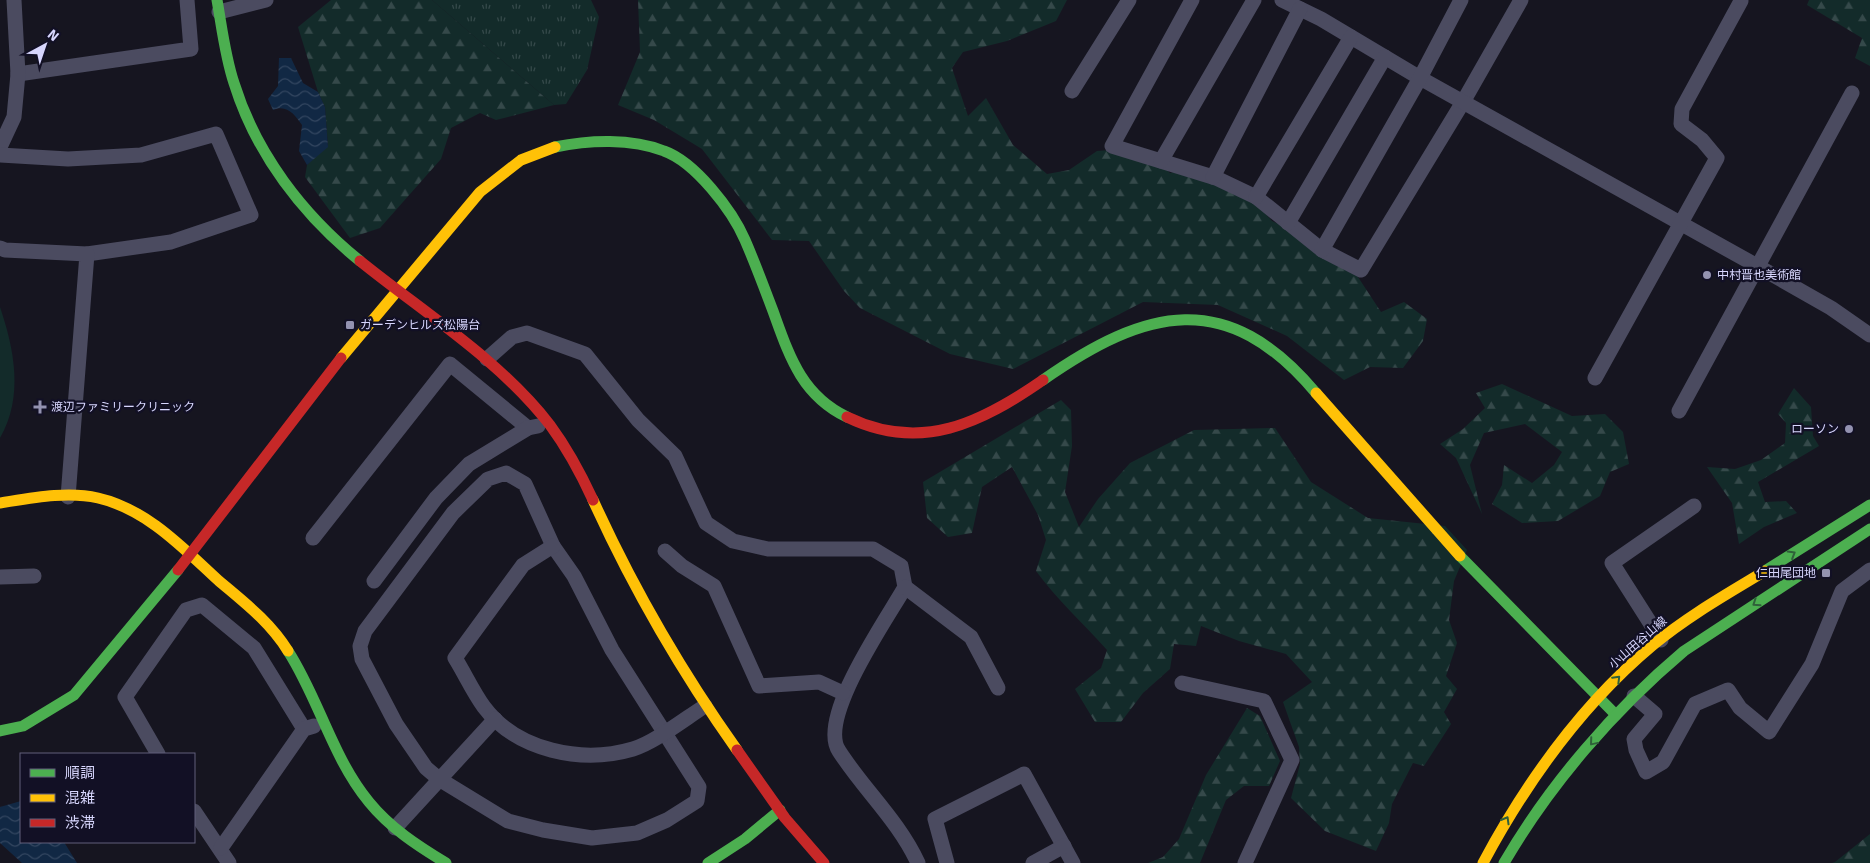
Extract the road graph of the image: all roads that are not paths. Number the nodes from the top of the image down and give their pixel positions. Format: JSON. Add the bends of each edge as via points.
{"nodes":[{"id":1,"x":14,"y":0,"type":"edge"},
{"id":2,"x":187,"y":0,"type":"edge"},
{"id":3,"x":266,"y":0,"type":"edge"},
{"id":4,"x":1129,"y":0,"type":"edge"},
{"id":5,"x":1192,"y":0,"type":"edge"},
{"id":6,"x":1254,"y":0,"type":"edge"},
{"id":7,"x":1282,"y":0,"type":"edge"},
{"id":8,"x":1461,"y":0,"type":"edge"},
{"id":9,"x":1521,"y":0,"type":"edge"},
{"id":10,"x":1741,"y":1,"type":"edge"},
{"id":11,"x":218,"y":6,"type":"edge"},
{"id":12,"x":1300,"y":9,"type":"junction"},
{"id":13,"x":1351,"y":37,"type":"junction"},
{"id":14,"x":1385,"y":57,"type":"junction"},
{"id":15,"x":18,"y":74,"type":"junction"},
{"id":16,"x":1420,"y":78,"type":"junction"},
{"id":17,"x":1072,"y":91,"type":"dead end"},
{"id":18,"x":1852,"y":93,"type":"dead end"},
{"id":19,"x":1463,"y":102,"type":"junction"},
{"id":20,"x":0,"y":147,"type":"edge"},
{"id":21,"x":0,"y":155,"type":"edge"},
{"id":22,"x":1161,"y":161,"type":"junction"},
{"id":23,"x":1213,"y":177,"type":"junction"},
{"id":24,"x":1256,"y":196,"type":"junction"},
{"id":25,"x":1288,"y":223,"type":"junction"},
{"id":26,"x":1681,"y":223,"type":"junction"},
{"id":27,"x":0,"y":248,"type":"edge"},
{"id":28,"x":1322,"y":250,"type":"junction"},
{"id":29,"x":87,"y":254,"type":"junction"},
{"id":30,"x":1759,"y":266,"type":"junction"},
{"id":31,"x":398,"y":288,"type":"junction"},
{"id":32,"x":1870,"y":336,"type":"edge"},
{"id":33,"x":487,"y":360,"type":"junction"},
{"id":34,"x":1595,"y":378,"type":"dead end"},
{"id":35,"x":1679,"y":411,"type":"dead end"},
{"id":36,"x":549,"y":424,"type":"junction"},
{"id":37,"x":528,"y":428,"type":"junction"},
{"id":38,"x":68,"y":497,"type":"junction"},
{"id":39,"x":0,"y":504,"type":"edge"},
{"id":40,"x":1870,"y":505,"type":"edge"},
{"id":41,"x":1694,"y":506,"type":"dead end"},
{"id":42,"x":1870,"y":529,"type":"edge"},
{"id":43,"x":313,"y":538,"type":"dead end"},
{"id":44,"x":553,"y":546,"type":"junction"},
{"id":45,"x":665,"y":551,"type":"dead end"},
{"id":46,"x":188,"y":554,"type":"junction"},
{"id":47,"x":1870,"y":570,"type":"edge"},
{"id":48,"x":34,"y":576,"type":"dead end"},
{"id":49,"x":0,"y":577,"type":"edge"},
{"id":50,"x":374,"y":581,"type":"dead end"},
{"id":51,"x":905,"y":587,"type":"junction"},
{"id":52,"x":1661,"y":640,"type":"junction"},
{"id":53,"x":1182,"y":683,"type":"dead end"},
{"id":54,"x":998,"y":688,"type":"dead end"},
{"id":55,"x":843,"y":694,"type":"junction"},
{"id":56,"x":1634,"y":696,"type":"junction"},
{"id":57,"x":1599,"y":698,"type":"junction"},
{"id":58,"x":705,"y":706,"type":"junction"},
{"id":59,"x":1616,"y":714,"type":"junction"},
{"id":60,"x":495,"y":719,"type":"junction"},
{"id":61,"x":325,"y":723,"type":"junction"},
{"id":62,"x":304,"y":729,"type":"junction"},
{"id":63,"x":0,"y":731,"type":"edge"},
{"id":64,"x":663,"y":733,"type":"junction"},
{"id":65,"x":157,"y":753,"type":"edge"},
{"id":66,"x":439,"y":780,"type":"junction"},
{"id":67,"x":780,"y":810,"type":"junction"},
{"id":68,"x":195,"y":812,"type":"edge"},
{"id":69,"x":395,"y":828,"type":"junction"},
{"id":70,"x":1064,"y":846,"type":"junction"},
{"id":71,"x":221,"y":848,"type":"junction"},
{"id":72,"x":229,"y":863,"type":"edge"},
{"id":73,"x":446,"y":863,"type":"edge"},
{"id":74,"x":708,"y":863,"type":"edge"},
{"id":75,"x":824,"y":863,"type":"edge"},
{"id":76,"x":918,"y":863,"type":"edge"},
{"id":77,"x":946,"y":863,"type":"edge"},
{"id":78,"x":1033,"y":863,"type":"edge"},
{"id":79,"x":1073,"y":863,"type":"edge"},
{"id":80,"x":1245,"y":863,"type":"edge"},
{"id":81,"x":1483,"y":863,"type":"edge"},
{"id":82,"x":1504,"y":863,"type":"edge"}],
"edges":[{"from":1,"to":15,"type":"street"},
{"from":2,"to":15,"type":"street","via":[[191,49]]},
{"from":3,"to":11,"type":"street"},
{"from":4,"to":17,"type":"street"},
{"from":5,"to":22,"type":"street","via":[[1112,146]]},
{"from":6,"to":22,"type":"street"},
{"from":7,"to":12,"type":"street"},
{"from":8,"to":16,"type":"street"},
{"from":9,"to":19,"type":"street"},
{"from":10,"to":26,"type":"street","via":[[1682,109],[1681,124],[1702,140],[1717,158]]},
{"from":11,"to":31,"type":"street","via":[[237,94],[268,155],[304,207],[324,228]]},
{"from":12,"to":13,"type":"street"},
{"from":12,"to":23,"type":"street"},
{"from":13,"to":14,"type":"street"},
{"from":13,"to":24,"type":"street"},
{"from":14,"to":16,"type":"street"},
{"from":14,"to":25,"type":"street"},
{"from":15,"to":20,"type":"street","via":[[14,117]]},
{"from":16,"to":19,"type":"street"},
{"from":16,"to":28,"type":"street"},
{"from":18,"to":30,"type":"street"},
{"from":19,"to":26,"type":"street"},
{"from":19,"to":28,"type":"street","via":[[1360,270]]},
{"from":21,"to":29,"type":"street","via":[[68,159],[141,155],[216,134],[251,215],[171,242]]},
{"from":22,"to":23,"type":"street"},
{"from":23,"to":24,"type":"street"},
{"from":24,"to":25,"type":"street"},
{"from":25,"to":28,"type":"street"},
{"from":26,"to":30,"type":"street"},
{"from":26,"to":34,"type":"street"},
{"from":27,"to":29,"type":"street"},
{"from":29,"to":38,"type":"street"},
{"from":30,"to":32,"type":"street","via":[[1831,308]]},
{"from":30,"to":35,"type":"street"},
{"from":31,"to":33,"type":"street"},
{"from":31,"to":46,"type":"street"},
{"from":31,"to":57,"type":"street","via":[[489,183],[522,160],[564,146],[594,141],[635,144],[665,151],[720,200],[745,239],[794,367],[817,398],[834,411],[868,425],[902,431],[952,429],[992,414],[1093,346],[1156,322],[1202,320],[1227,327],[1255,338],[1273,350],[1305,381],[1451,548]]},
{"from":33,"to":36,"type":"street"},
{"from":33,"to":51,"type":"street","via":[[512,337],[527,333],[585,354],[638,420],[675,456],[706,523],[733,541],[768,549],[873,549],[901,566]]},
{"from":36,"to":37,"type":"street"},
{"from":36,"to":58,"type":"street","via":[[584,480],[655,626]]},
{"from":37,"to":43,"type":"street","via":[[450,364]]},
{"from":37,"to":50,"type":"street","via":[[469,464],[436,498]]},
{"from":38,"to":39,"type":"street","via":[[23,499]]},
{"from":38,"to":46,"type":"street","via":[[92,496],[126,507]]},
{"from":52,"to":40,"type":"street","name":"小山田谷山線","one_way":true,"via":[[1745,582]]},
{"from":41,"to":52,"type":"street","via":[[1612,562]]},
{"from":42,"to":56,"type":"street","one_way":true,"via":[[1684,651]]},
{"from":44,"to":60,"type":"street","via":[[522,565],[455,658]]},
{"from":44,"to":64,"type":"street","via":[[574,576],[612,650]]},
{"from":44,"to":66,"type":"street","via":[[526,484],[506,473],[488,479],[453,513],[365,631],[360,646],[362,659],[396,724],[426,768]]},
{"from":45,"to":55,"type":"street","via":[[714,586],[759,686],[819,682]]},
{"from":46,"to":61,"type":"street","via":[[281,638]]},
{"from":46,"to":63,"type":"street","via":[[74,695],[23,726]]},
{"from":47,"to":56,"type":"street","via":[[1842,591],[1812,664],[1769,732],[1740,708],[1728,690],[1695,704],[1663,762],[1646,772],[1634,739],[1655,714]]},
{"from":48,"to":49,"type":"street"},
{"from":51,"to":54,"type":"street","via":[[970,637]]},
{"from":51,"to":55,"type":"street"},
{"from":57,"to":52,"type":"street","name":"小山田谷山線","one_way":true},
{"from":53,"to":80,"type":"street","via":[[1264,701],[1292,760]]},
{"from":55,"to":76,"type":"street","via":[[833,727],[837,749],[907,839]]},
{"from":56,"to":59,"type":"street"},
{"from":57,"to":59,"type":"street"},
{"from":81,"to":57,"type":"street","name":"小山田谷山線","one_way":true,"via":[[1510,814],[1550,754]]},
{"from":58,"to":64,"type":"street"},
{"from":58,"to":67,"type":"street"},
{"from":59,"to":82,"type":"street","one_way":true,"via":[[1541,807]]},
{"from":60,"to":64,"type":"street","via":[[521,738],[549,750],[589,756],[634,749]]},
{"from":60,"to":66,"type":"street"},
{"from":61,"to":62,"type":"street"},
{"from":61,"to":69,"type":"street","via":[[360,791]]},
{"from":62,"to":65,"type":"street","via":[[254,648],[202,605],[186,610],[125,698]]},
{"from":62,"to":71,"type":"street"},
{"from":64,"to":66,"type":"street","via":[[699,788],[698,801],[637,833],[592,838],[508,821]]},
{"from":66,"to":69,"type":"street"},
{"from":67,"to":74,"type":"street"},
{"from":67,"to":75,"type":"street"},
{"from":68,"to":71,"type":"street"},
{"from":69,"to":73,"type":"street"},
{"from":70,"to":77,"type":"street","via":[[1024,774],[935,820]]},
{"from":70,"to":78,"type":"street"},
{"from":70,"to":79,"type":"street"},
{"from":71,"to":72,"type":"street"}]}
